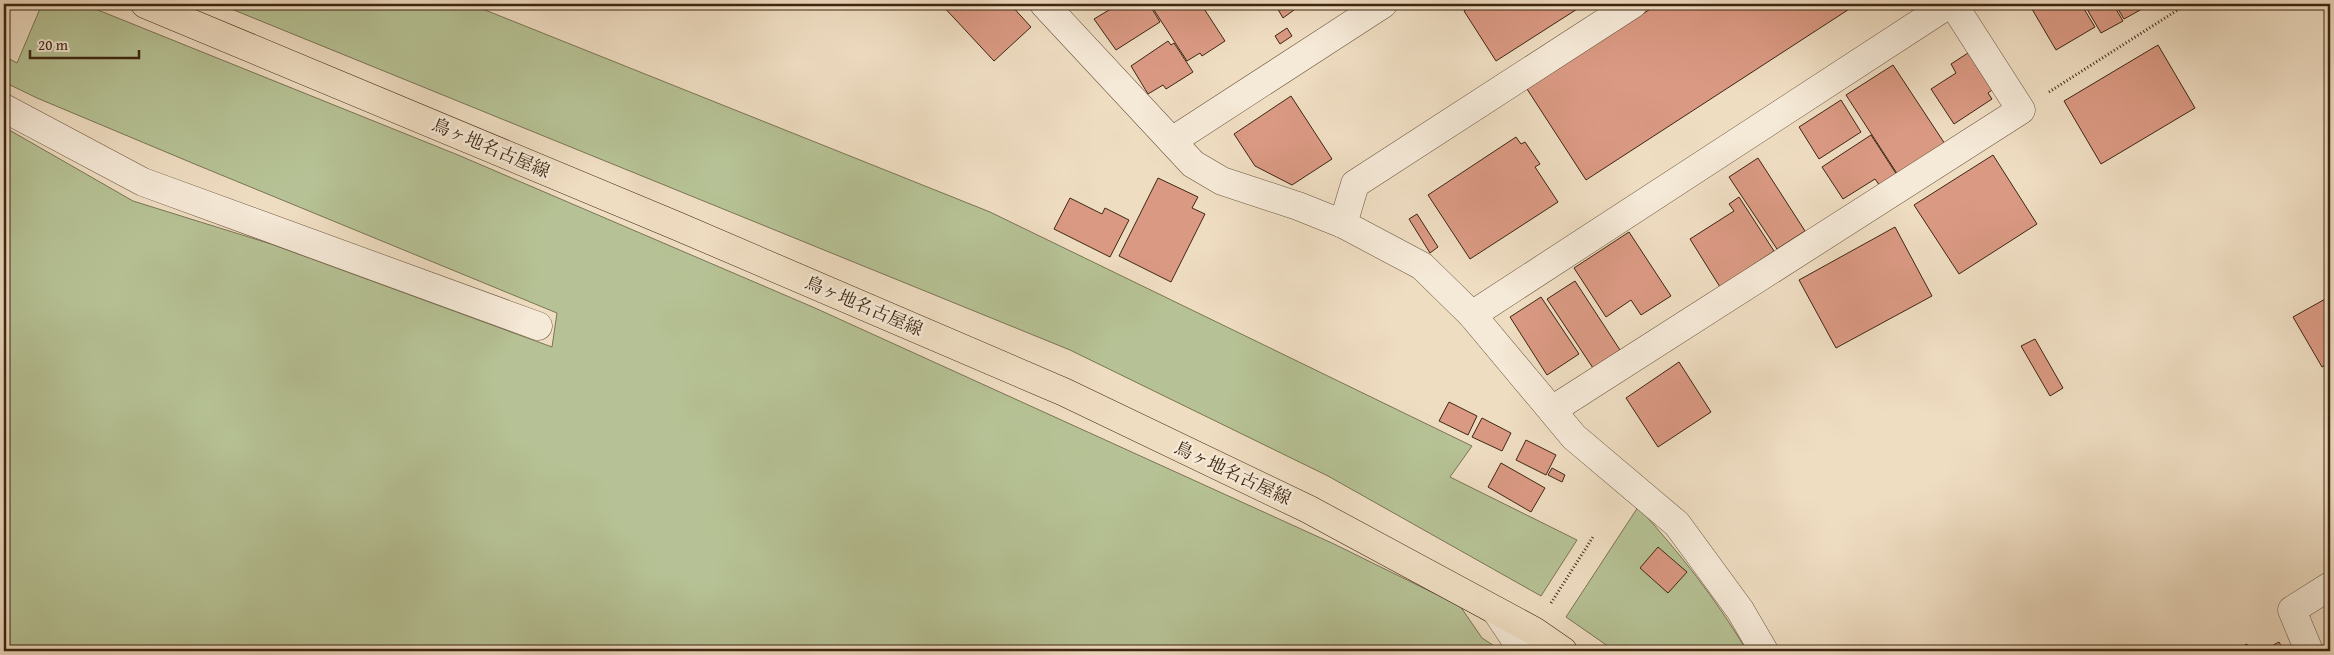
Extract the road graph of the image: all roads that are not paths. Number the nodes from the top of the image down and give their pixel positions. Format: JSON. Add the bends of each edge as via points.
{"nodes":[{"id":1,"x":145,"y":4,"type":"edge"},
{"id":2,"x":1044,"y":4,"type":"edge"},
{"id":3,"x":1383,"y":4,"type":"edge"},
{"id":4,"x":1633,"y":4,"type":"edge"},
{"id":5,"x":1949,"y":4,"type":"edge"},
{"id":6,"x":1953,"y":4,"type":"edge"},
{"id":7,"x":4,"y":108,"type":"edge"},
{"id":8,"x":1172,"y":142,"type":"junction"},
{"id":9,"x":1343,"y":224,"type":"junction"},
{"id":10,"x":1472,"y":316,"type":"junction"},
{"id":11,"x":538,"y":326,"type":"dead end"},
{"id":12,"x":1552,"y":410,"type":"junction"},
{"id":13,"x":2330,"y":586,"type":"edge"},
{"id":14,"x":1528,"y":641,"type":"edge"},
{"id":15,"x":1563,"y":651,"type":"edge"},
{"id":16,"x":1764,"y":651,"type":"edge"},
{"id":17,"x":2309,"y":651,"type":"edge"}],
"edges":[{"from":1,"to":14,"type":"main road","name":"鳥ヶ地名古屋線","via":[[1064,392],[1308,509],[1496,612]]},
{"from":2,"to":8,"type":"street"},
{"from":3,"to":8,"type":"street"},
{"from":4,"to":9,"type":"street","via":[[1356,184]]},
{"from":5,"to":10,"type":"street"},
{"from":6,"to":12,"type":"street","via":[[2021,110]]},
{"from":7,"to":11,"type":"street","via":[[143,182]]},
{"from":8,"to":9,"type":"street","via":[[1193,164],[1222,181]]},
{"from":9,"to":10,"type":"street","via":[[1422,266]]},
{"from":10,"to":12,"type":"street"},
{"from":12,"to":16,"type":"street","via":[[1574,437],[1678,524],[1740,610]]},
{"from":13,"to":17,"type":"street","via":[[2292,610]]},
{"from":14,"to":15,"type":"main road","name":"鳥ヶ地名古屋線"}]}
